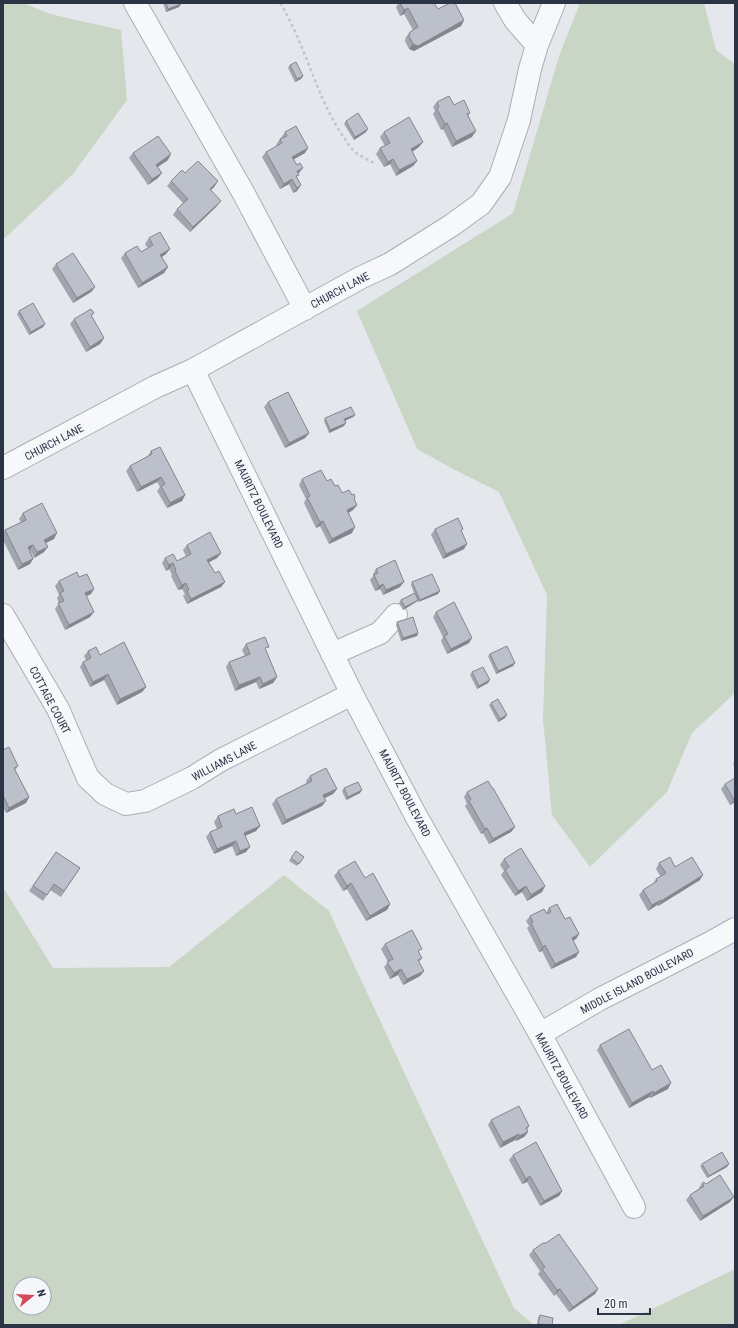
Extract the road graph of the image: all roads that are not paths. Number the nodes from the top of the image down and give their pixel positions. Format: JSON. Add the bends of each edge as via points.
{"nodes":[{"id":1,"x":135,"y":3,"type":"edge"},
{"id":2,"x":505,"y":3,"type":"edge"},
{"id":3,"x":554,"y":3,"type":"edge"},
{"id":4,"x":537,"y":46,"type":"junction"},
{"id":5,"x":305,"y":309,"type":"junction"},
{"id":6,"x":193,"y":370,"type":"junction"},
{"id":7,"x":3,"y":468,"type":"edge"},
{"id":8,"x":3,"y":615,"type":"edge"},
{"id":9,"x":396,"y":615,"type":"dead end"},
{"id":10,"x":332,"y":654,"type":"junction"},
{"id":11,"x":352,"y":694,"type":"junction"},
{"id":12,"x":95,"y":785,"type":"joint"},
{"id":13,"x":735,"y":929,"type":"edge"},
{"id":14,"x":540,"y":1034,"type":"junction"},
{"id":15,"x":634,"y":1207,"type":"dead end"}],
"edges":[{"from":1,"to":5,"type":"street","via":[[240,187]]},
{"from":2,"to":4,"type":"street","via":[[515,20]]},
{"from":3,"to":4,"type":"street","name":"CHURCH LANE"},
{"from":4,"to":5,"type":"street","name":"CHURCH LANE","via":[[519,120],[500,177],[481,204],[390,264]]},
{"from":5,"to":6,"type":"street","name":"CHURCH LANE"},
{"from":6,"to":7,"type":"street","name":"CHURCH LANE"},
{"from":6,"to":10,"type":"street","name":"MAURITZ BOULEVARD"},
{"from":8,"to":12,"type":"street","name":"COTTAGE COURT","via":[[58,709],[88,778]]},
{"from":9,"to":10,"type":"street","via":[[380,633]]},
{"from":10,"to":11,"type":"street","name":"MAURITZ BOULEVARD"},
{"from":11,"to":12,"type":"street","name":"WILLIAMS LANE","via":[[145,801],[126,804],[105,794]]},
{"from":11,"to":14,"type":"street","name":"MAURITZ BOULEVARD","via":[[416,816]]},
{"from":13,"to":14,"type":"street","name":"MIDDLE ISLAND BOULEVARD","via":[[600,999]]},
{"from":14,"to":15,"type":"street","name":"MAURITZ BOULEVARD"}]}
